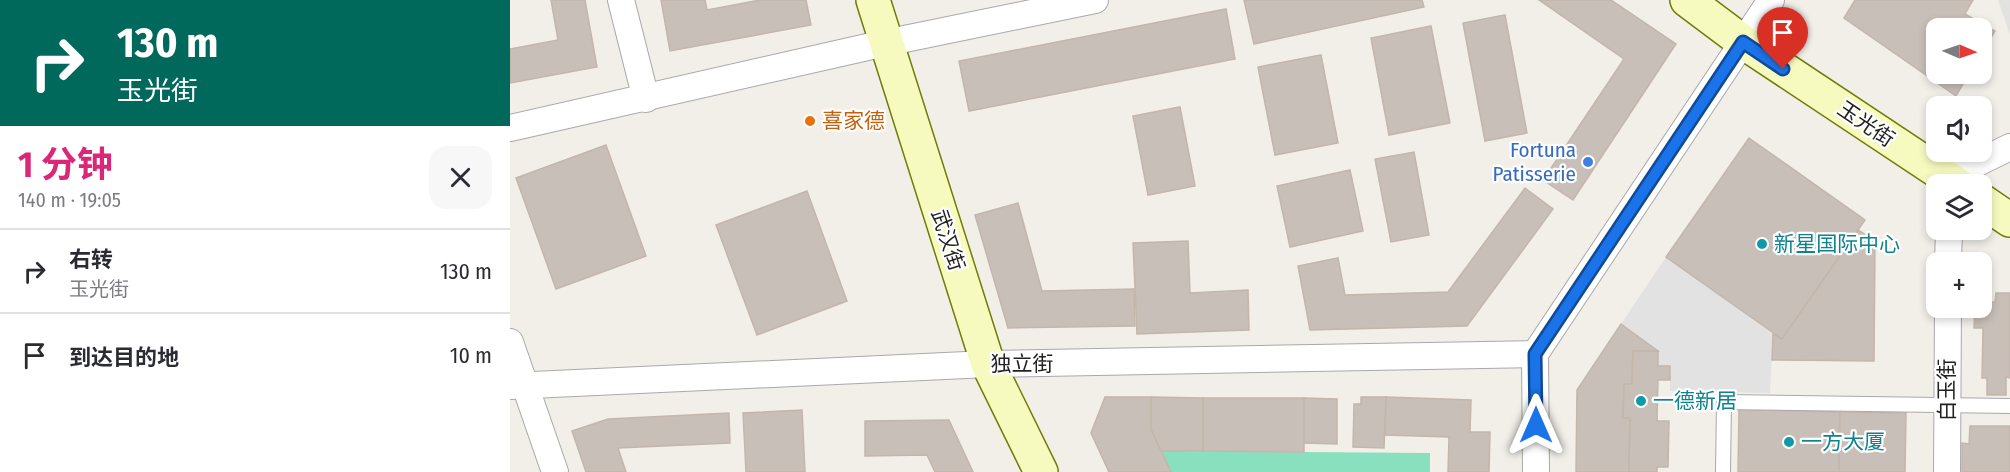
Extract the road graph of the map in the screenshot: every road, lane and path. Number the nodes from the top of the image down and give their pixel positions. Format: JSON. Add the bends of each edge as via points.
{"nodes":[{"id":1,"x":621,"y":0,"type":"edge"},
{"id":2,"x":873,"y":0,"type":"edge"},
{"id":3,"x":1095,"y":0,"type":"edge"},
{"id":4,"x":1687,"y":0,"type":"edge"},
{"id":5,"x":1771,"y":0,"type":"edge"},
{"id":6,"x":1743,"y":42,"type":"junction"},
{"id":7,"x":885,"y":43,"type":"junction"},
{"id":8,"x":646,"y":99,"type":"junction"},
{"id":9,"x":510,"y":128,"type":"edge"},
{"id":10,"x":2010,"y":147,"type":"edge"},
{"id":11,"x":1938,"y":174,"type":"edge"},
{"id":12,"x":1964,"y":174,"type":"edge"},
{"id":13,"x":1992,"y":208,"type":"edge"},
{"id":14,"x":2010,"y":220,"type":"edge"},
{"id":15,"x":1948,"y":318,"type":"edge"},
{"id":16,"x":510,"y":342,"type":"edge"},
{"id":17,"x":1535,"y":354,"type":"junction"},
{"id":18,"x":988,"y":364,"type":"junction"},
{"id":19,"x":518,"y":386,"type":"edge"},
{"id":20,"x":1947,"y":405,"type":"junction"},
{"id":21,"x":2010,"y":406,"type":"edge"},
{"id":22,"x":555,"y":472,"type":"edge"},
{"id":23,"x":1041,"y":472,"type":"edge"},
{"id":24,"x":1536,"y":472,"type":"edge"},
{"id":25,"x":1723,"y":472,"type":"edge"},
{"id":26,"x":1947,"y":472,"type":"edge"}],
"edges":[{"from":1,"to":8,"type":"street"},
{"from":2,"to":7,"type":"main road","name":"武汉街"},
{"from":3,"to":7,"type":"street"},
{"from":4,"to":6,"type":"main road","name":"玉光街"},
{"from":5,"to":6,"type":"street"},
{"from":6,"to":11,"type":"main road","name":"玉光街"},
{"from":6,"to":17,"type":"street"},
{"from":7,"to":8,"type":"street"},
{"from":7,"to":18,"type":"main road","name":"武汉街"},
{"from":8,"to":9,"type":"street"},
{"from":10,"to":12,"type":"street"},
{"from":13,"to":14,"type":"main road"},
{"from":15,"to":20,"type":"street","name":"白玉街"},
{"from":16,"to":19,"type":"street"},
{"from":17,"to":18,"type":"street","name":"独立街"},
{"from":17,"to":24,"type":"street"},
{"from":18,"to":19,"type":"street","name":"独立街"},
{"from":18,"to":23,"type":"main road","name":"武汉街"},
{"from":19,"to":22,"type":"street"},
{"from":20,"to":21,"type":"lane"},
{"from":20,"to":25,"type":"lane","via":[[1724,402]]},
{"from":20,"to":26,"type":"street","name":"白玉街"}]}
